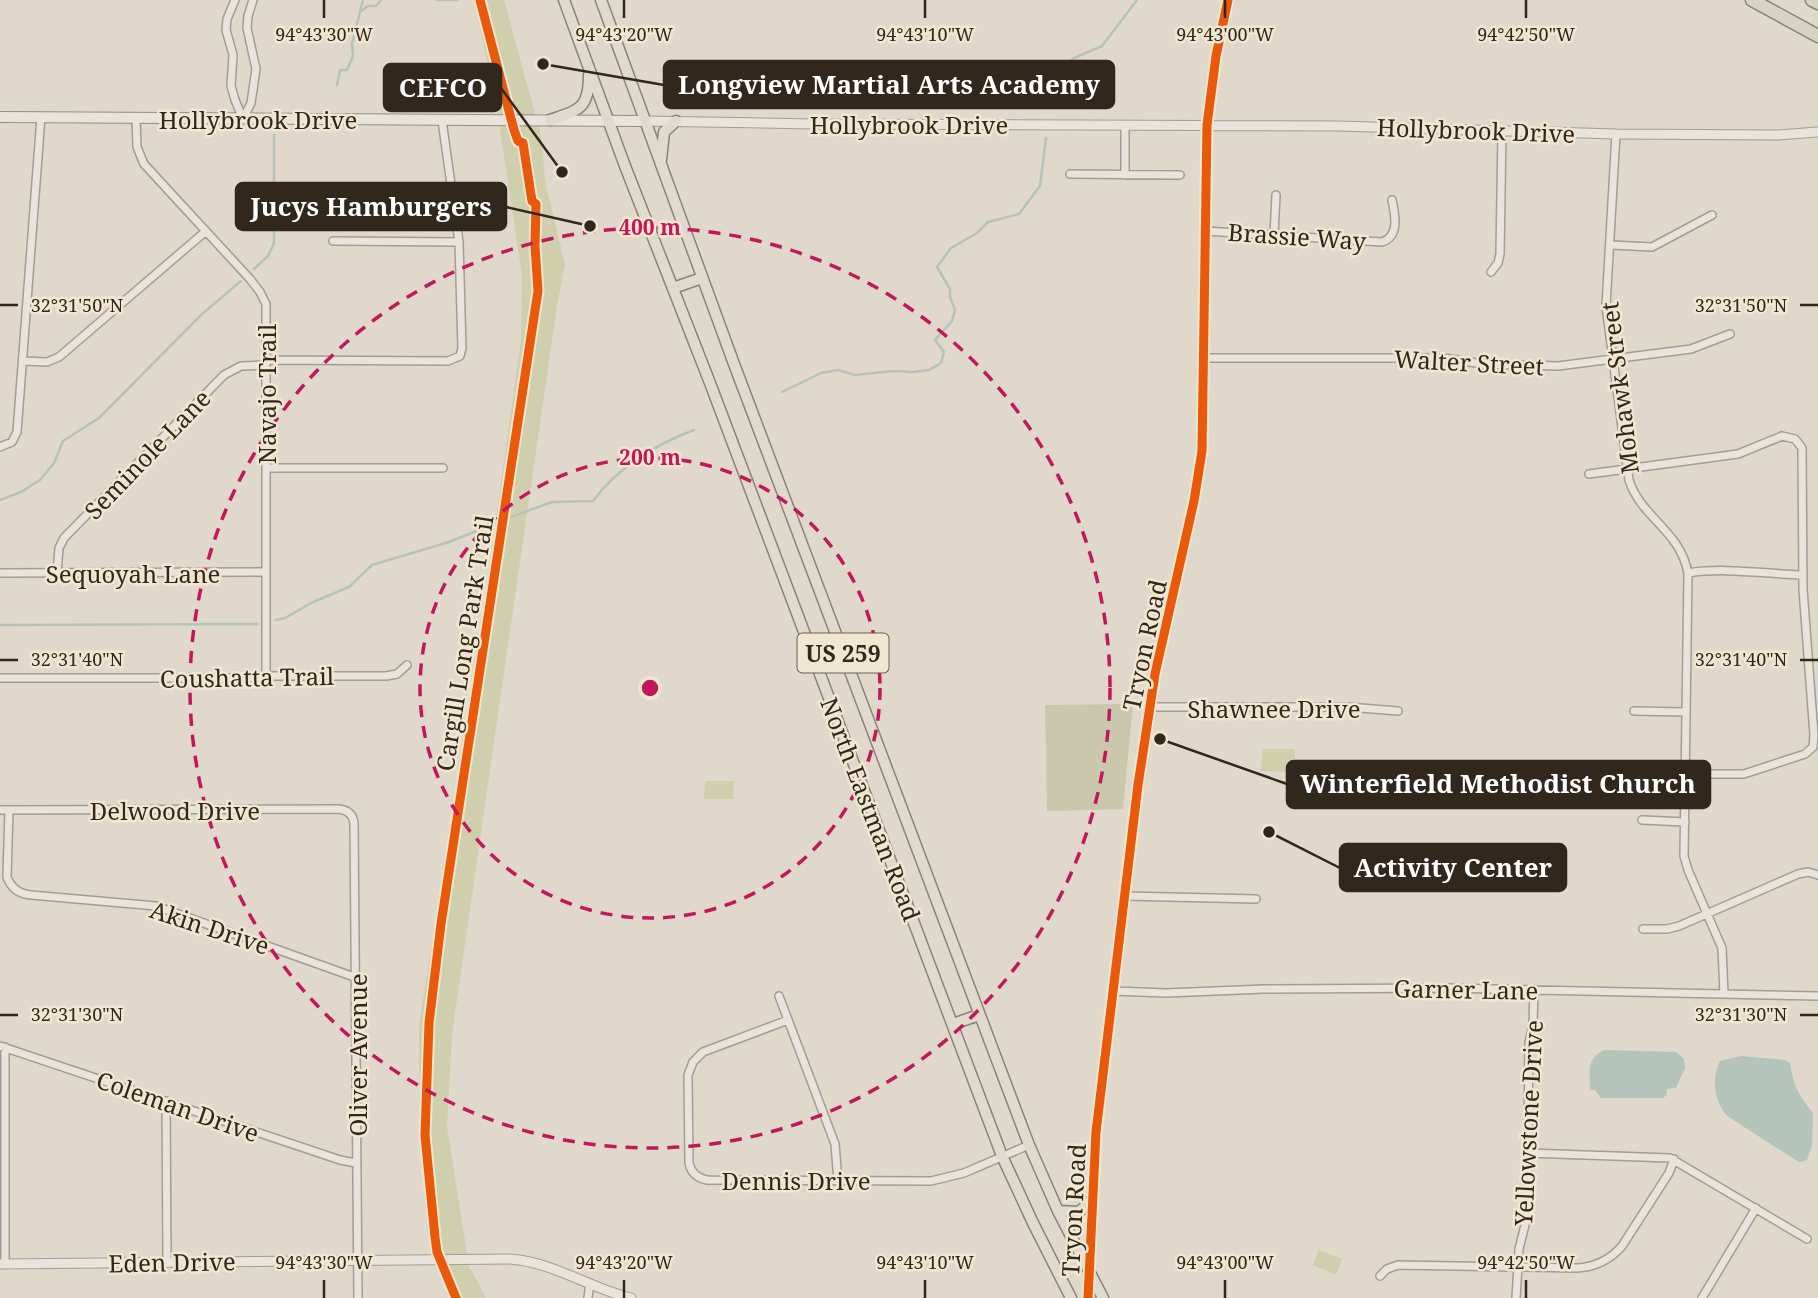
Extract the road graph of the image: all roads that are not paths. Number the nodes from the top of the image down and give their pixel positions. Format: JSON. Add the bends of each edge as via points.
{"nodes":[{"id":1,"x":235,"y":0,"type":"edge"},
{"id":2,"x":253,"y":0,"type":"edge"},
{"id":3,"x":564,"y":0,"type":"edge"},
{"id":4,"x":601,"y":0,"type":"edge"},
{"id":5,"x":1228,"y":0,"type":"edge"},
{"id":6,"x":1752,"y":0,"type":"edge"},
{"id":7,"x":1812,"y":0,"type":"edge"},
{"id":8,"x":1818,"y":3,"type":"edge"},
{"id":9,"x":1818,"y":36,"type":"edge"},
{"id":10,"x":249,"y":43,"type":"junction"},
{"id":11,"x":231,"y":48,"type":"junction"},
{"id":12,"x":589,"y":69,"type":"junction"},
{"id":13,"x":0,"y":117,"type":"edge"},
{"id":14,"x":40,"y":117,"type":"junction"},
{"id":15,"x":136,"y":118,"type":"junction"},
{"id":16,"x":243,"y":119,"type":"junction"},
{"id":17,"x":442,"y":120,"type":"junction"},
{"id":18,"x":550,"y":120,"type":"junction"},
{"id":19,"x":608,"y":120,"type":"junction"},
{"id":20,"x":645,"y":121,"type":"junction"},
{"id":21,"x":676,"y":121,"type":"junction"},
{"id":22,"x":1125,"y":125,"type":"junction"},
{"id":23,"x":1207,"y":125,"type":"junction"},
{"id":24,"x":1502,"y":132,"type":"junction"},
{"id":25,"x":1818,"y":132,"type":"edge"},
{"id":26,"x":1616,"y":134,"type":"junction"},
{"id":27,"x":661,"y":166,"type":"junction"},
{"id":28,"x":1070,"y":174,"type":"dead end"},
{"id":29,"x":1125,"y":175,"type":"junction"},
{"id":30,"x":1180,"y":175,"type":"dead end"},
{"id":31,"x":1276,"y":195,"type":"dead end"},
{"id":32,"x":1392,"y":200,"type":"dead end"},
{"id":33,"x":1712,"y":215,"type":"dead end"},
{"id":34,"x":206,"y":231,"type":"junction"},
{"id":35,"x":1205,"y":231,"type":"junction"},
{"id":36,"x":1274,"y":235,"type":"junction"},
{"id":37,"x":333,"y":241,"type":"dead end"},
{"id":38,"x":459,"y":242,"type":"junction"},
{"id":39,"x":1611,"y":245,"type":"junction"},
{"id":40,"x":1491,"y":272,"type":"dead end"},
{"id":41,"x":702,"y":278,"type":"junction"},
{"id":42,"x":673,"y":288,"type":"junction"},
{"id":43,"x":1730,"y":334,"type":"dead end"},
{"id":44,"x":1204,"y":358,"type":"junction"},
{"id":45,"x":1612,"y":359,"type":"junction"},
{"id":46,"x":23,"y":360,"type":"junction"},
{"id":47,"x":266,"y":363,"type":"junction"},
{"id":48,"x":0,"y":447,"type":"edge"},
{"id":49,"x":266,"y":468,"type":"junction"},
{"id":50,"x":443,"y":468,"type":"dead end"},
{"id":51,"x":1627,"y":470,"type":"junction"},
{"id":52,"x":1588,"y":474,"type":"dead end"},
{"id":53,"x":266,"y":572,"type":"junction"},
{"id":54,"x":0,"y":573,"type":"edge"},
{"id":55,"x":57,"y":573,"type":"junction"},
{"id":56,"x":1688,"y":573,"type":"junction"},
{"id":57,"x":1803,"y":575,"type":"junction"},
{"id":58,"x":843,"y":654,"type":"junction"},
{"id":59,"x":817,"y":664,"type":"junction"},
{"id":60,"x":407,"y":666,"type":"dead end"},
{"id":61,"x":266,"y":676,"type":"junction"},
{"id":62,"x":0,"y":678,"type":"edge"},
{"id":63,"x":1150,"y":707,"type":"junction"},
{"id":64,"x":1398,"y":711,"type":"dead end"},
{"id":65,"x":1634,"y":711,"type":"dead end"},
{"id":66,"x":1686,"y":712,"type":"junction"},
{"id":67,"x":1686,"y":774,"type":"junction"},
{"id":68,"x":4,"y":810,"type":"edge"},
{"id":69,"x":350,"y":813,"type":"joint"},
{"id":70,"x":1642,"y":820,"type":"dead end"},
{"id":71,"x":1685,"y":822,"type":"junction"},
{"id":72,"x":1818,"y":875,"type":"edge"},
{"id":73,"x":1125,"y":896,"type":"junction"},
{"id":74,"x":1256,"y":899,"type":"dead end"},
{"id":75,"x":1707,"y":915,"type":"junction"},
{"id":76,"x":1643,"y":929,"type":"dead end"},
{"id":77,"x":357,"y":978,"type":"junction"},
{"id":78,"x":1534,"y":989,"type":"junction"},
{"id":79,"x":1113,"y":991,"type":"junction"},
{"id":80,"x":1724,"y":994,"type":"junction"},
{"id":81,"x":779,"y":996,"type":"dead end"},
{"id":82,"x":1818,"y":996,"type":"edge"},
{"id":83,"x":979,"y":1015,"type":"junction"},
{"id":84,"x":788,"y":1020,"type":"junction"},
{"id":85,"x":953,"y":1024,"type":"junction"},
{"id":86,"x":2,"y":1046,"type":"edge"},
{"id":87,"x":166,"y":1101,"type":"junction"},
{"id":88,"x":1029,"y":1145,"type":"junction"},
{"id":89,"x":1528,"y":1153,"type":"junction"},
{"id":90,"x":1002,"y":1156,"type":"junction"},
{"id":91,"x":1674,"y":1159,"type":"junction"},
{"id":92,"x":356,"y":1163,"type":"junction"},
{"id":93,"x":838,"y":1181,"type":"junction"},
{"id":94,"x":1092,"y":1200,"type":"junction"},
{"id":95,"x":1756,"y":1208,"type":"junction"},
{"id":96,"x":1058,"y":1211,"type":"junction"},
{"id":97,"x":1807,"y":1239,"type":"dead end"},
{"id":98,"x":357,"y":1260,"type":"junction"},
{"id":99,"x":167,"y":1262,"type":"junction"},
{"id":100,"x":3,"y":1264,"type":"edge"},
{"id":101,"x":1518,"y":1267,"type":"junction"},
{"id":102,"x":1089,"y":1273,"type":"junction"},
{"id":103,"x":1380,"y":1276,"type":"dead end"},
{"id":104,"x":590,"y":1283,"type":"junction"},
{"id":105,"x":358,"y":1298,"type":"edge"},
{"id":106,"x":588,"y":1298,"type":"edge"},
{"id":107,"x":631,"y":1298,"type":"edge"},
{"id":108,"x":1071,"y":1298,"type":"edge"},
{"id":109,"x":1088,"y":1298,"type":"edge"},
{"id":110,"x":1103,"y":1298,"type":"edge"},
{"id":111,"x":1516,"y":1298,"type":"edge"},
{"id":112,"x":1702,"y":1298,"type":"edge"}],
"edges":[{"from":1,"to":11,"type":"street","via":[[226,27]]},
{"from":2,"to":10,"type":"street","via":[[247,20]]},
{"from":3,"to":12,"type":"main road","name":"North Eastman Road","number":"US 259"},
{"from":4,"to":20,"type":"main road","name":"North Eastman Road","number":"US 259"},
{"from":5,"to":23,"type":"street","name":"Tryon Road"},
{"from":6,"to":9,"type":"highway"},
{"from":7,"to":8,"type":"highway"},
{"from":10,"to":11,"type":"street"},
{"from":10,"to":16,"type":"street","via":[[256,69],[251,103]]},
{"from":11,"to":16,"type":"street","via":[[234,100]]},
{"from":12,"to":18,"type":"main road","via":[[585,102]]},
{"from":12,"to":19,"type":"main road","name":"North Eastman Road","number":"US 259"},
{"from":13,"to":14,"type":"main road","name":"Hollybrook Drive"},
{"from":14,"to":15,"type":"main road","name":"Hollybrook Drive"},
{"from":14,"to":46,"type":"street"},
{"from":15,"to":16,"type":"main road","name":"Hollybrook Drive"},
{"from":15,"to":34,"type":"street","name":"Navajo Trail","via":[[137,147],[144,164]]},
{"from":16,"to":17,"type":"main road","name":"Hollybrook Drive"},
{"from":17,"to":18,"type":"main road","name":"Hollybrook Drive"},
{"from":17,"to":38,"type":"street","name":"Seminole Lane"},
{"from":18,"to":19,"type":"main road","name":"Hollybrook Drive"},
{"from":19,"to":20,"type":"main road","name":"Hollybrook Drive"},
{"from":19,"to":42,"type":"main road","name":"North Eastman Road","number":"US 259"},
{"from":20,"to":21,"type":"street","name":"Hollybrook Drive"},
{"from":20,"to":27,"type":"main road","name":"North Eastman Road","number":"US 259"},
{"from":21,"to":22,"type":"street","name":"Hollybrook Drive"},
{"from":21,"to":27,"type":"main road","via":[[662,136]]},
{"from":22,"to":23,"type":"street","name":"Hollybrook Drive"},
{"from":22,"to":29,"type":"street"},
{"from":23,"to":24,"type":"street","name":"Hollybrook Drive"},
{"from":23,"to":35,"type":"street","name":"Tryon Road"},
{"from":24,"to":26,"type":"street","name":"Hollybrook Drive"},
{"from":24,"to":40,"type":"street","via":[[1500,254]]},
{"from":25,"to":26,"type":"street","name":"Hollybrook Drive"},
{"from":26,"to":39,"type":"street","name":"Mohawk Street"},
{"from":27,"to":41,"type":"main road","name":"North Eastman Road","number":"US 259"},
{"from":28,"to":29,"type":"street"},
{"from":29,"to":30,"type":"street"},
{"from":31,"to":36,"type":"street"},
{"from":32,"to":36,"type":"street","name":"Brassie Way","via":[[1394,231],[1385,241]]},
{"from":33,"to":39,"type":"street","via":[[1653,247]]},
{"from":34,"to":46,"type":"street","via":[[59,357],[49,362]]},
{"from":34,"to":47,"type":"street","name":"Navajo Trail","via":[[264,298]]},
{"from":35,"to":36,"type":"street","name":"Brassie Way"},
{"from":35,"to":44,"type":"street","name":"Tryon Road"},
{"from":37,"to":38,"type":"street"},
{"from":38,"to":47,"type":"street","name":"Seminole Lane","via":[[463,350],[458,358]]},
{"from":39,"to":45,"type":"street","name":"Mohawk Street","via":[[1606,306]]},
{"from":41,"to":42,"type":"main road"},
{"from":41,"to":58,"type":"main road","name":"North Eastman Road","number":"US 259"},
{"from":42,"to":59,"type":"main road","name":"North Eastman Road","number":"US 259"},
{"from":43,"to":45,"type":"street","name":"Walter Street","via":[[1691,349]]},
{"from":44,"to":45,"type":"street","name":"Walter Street","via":[[1443,358],[1553,366]]},
{"from":44,"to":63,"type":"street","name":"Tryon Road","via":[[1198,481]]},
{"from":45,"to":51,"type":"street","name":"Mohawk Street"},
{"from":46,"to":48,"type":"street","via":[[17,434]]},
{"from":47,"to":49,"type":"street","name":"Navajo Trail"},
{"from":47,"to":55,"type":"street","name":"Seminole Lane","via":[[241,366],[224,375],[64,538]]},
{"from":49,"to":50,"type":"street"},
{"from":49,"to":53,"type":"street","name":"Navajo Trail"},
{"from":51,"to":52,"type":"street"},
{"from":51,"to":56,"type":"street","name":"Mohawk Street","via":[[1635,496],[1670,534]]},
{"from":51,"to":57,"type":"street","via":[[1738,454],[1782,436],[1795,439],[1803,452]]},
{"from":53,"to":55,"type":"street","name":"Sequoyah Lane"},
{"from":53,"to":61,"type":"street","name":"Navajo Trail"},
{"from":54,"to":55,"type":"street","name":"Sequoyah Lane"},
{"from":56,"to":57,"type":"street","via":[[1717,569]]},
{"from":56,"to":66,"type":"street","name":"Mohawk Street"},
{"from":57,"to":67,"type":"street","via":[[1812,749],[1745,774]]},
{"from":58,"to":59,"type":"main road"},
{"from":58,"to":83,"type":"main road","name":"North Eastman Road","number":"US 259"},
{"from":59,"to":85,"type":"main road","name":"North Eastman Road","number":"US 259"},
{"from":60,"to":61,"type":"street","name":"Coushatta Trail","via":[[390,676]]},
{"from":61,"to":62,"type":"street","name":"Coushatta Trail"},
{"from":63,"to":64,"type":"street","name":"Shawnee Drive"},
{"from":63,"to":73,"type":"street","name":"Tryon Road"},
{"from":65,"to":66,"type":"street"},
{"from":66,"to":67,"type":"street","name":"Mohawk Street"},
{"from":67,"to":71,"type":"street","name":"Mohawk Street"},
{"from":68,"to":69,"type":"street","name":"Delwood Drive","via":[[341,809]]},
{"from":68,"to":77,"type":"street","name":"Akin Drive","via":[[7,877],[21,893],[160,907]]},
{"from":69,"to":77,"type":"street","name":"Oliver Avenue","via":[[354,823]]},
{"from":70,"to":71,"type":"street"},
{"from":71,"to":75,"type":"street","name":"Mohawk Street","via":[[1685,863]]},
{"from":72,"to":75,"type":"street","via":[[1798,874]]},
{"from":73,"to":74,"type":"street"},
{"from":73,"to":79,"type":"street","name":"Tryon Road"},
{"from":75,"to":76,"type":"street","via":[[1674,928]]},
{"from":75,"to":80,"type":"street","name":"Mohawk Street","via":[[1723,950]]},
{"from":77,"to":92,"type":"street","name":"Oliver Avenue"},
{"from":78,"to":79,"type":"street","name":"Garner Lane"},
{"from":78,"to":80,"type":"street","name":"Garner Lane"},
{"from":78,"to":89,"type":"street","name":"Yellowstone Drive"},
{"from":79,"to":94,"type":"street","name":"Tryon Road"},
{"from":80,"to":82,"type":"street","name":"Garner Lane"},
{"from":81,"to":84,"type":"street"},
{"from":83,"to":85,"type":"main road"},
{"from":83,"to":88,"type":"main road","name":"North Eastman Road","number":"US 259"},
{"from":84,"to":93,"type":"street","via":[[835,1144]]},
{"from":84,"to":93,"type":"street","name":"Dennis Drive","via":[[695,1059],[688,1075],[691,1169],[707,1180]]},
{"from":85,"to":90,"type":"main road","name":"North Eastman Road","number":"US 259"},
{"from":86,"to":87,"type":"street","name":"Coleman Drive"},
{"from":86,"to":100,"type":"street"},
{"from":87,"to":92,"type":"street","name":"Coleman Drive"},
{"from":87,"to":99,"type":"street"},
{"from":88,"to":90,"type":"street","name":"Dennis Drive"},
{"from":88,"to":96,"type":"main road","name":"North Eastman Road","number":"US 259"},
{"from":89,"to":91,"type":"street"},
{"from":89,"to":101,"type":"street","name":"Yellowstone Drive","via":[[1527,1217]]},
{"from":90,"to":93,"type":"street","name":"Dennis Drive","via":[[941,1180]]},
{"from":90,"to":108,"type":"main road","name":"North Eastman Road","number":"US 259"},
{"from":91,"to":95,"type":"street"},
{"from":91,"to":101,"type":"street","via":[[1626,1241],[1609,1258],[1583,1268]]},
{"from":92,"to":98,"type":"street","name":"Oliver Avenue"},
{"from":94,"to":96,"type":"main road","via":[[1079,1212]]},
{"from":94,"to":102,"type":"street","name":"Tryon Road"},
{"from":95,"to":97,"type":"street"},
{"from":95,"to":112,"type":"street"},
{"from":96,"to":102,"type":"main road","name":"North Eastman Road","number":"US 259"},
{"from":98,"to":99,"type":"street","name":"Eden Drive"},
{"from":98,"to":104,"type":"street","name":"Eden Drive","via":[[520,1260],[560,1269]]},
{"from":98,"to":105,"type":"street","name":"Oliver Avenue"},
{"from":99,"to":100,"type":"street","name":"Eden Drive"},
{"from":101,"to":103,"type":"street","via":[[1398,1265]]},
{"from":101,"to":111,"type":"street","name":"Yellowstone Drive"},
{"from":102,"to":109,"type":"street","name":"Tryon Road"},
{"from":102,"to":110,"type":"main road","name":"North Eastman Road","number":"US 259"},
{"from":104,"to":106,"type":"street"},
{"from":104,"to":107,"type":"street","name":"Eden Drive"}]}
